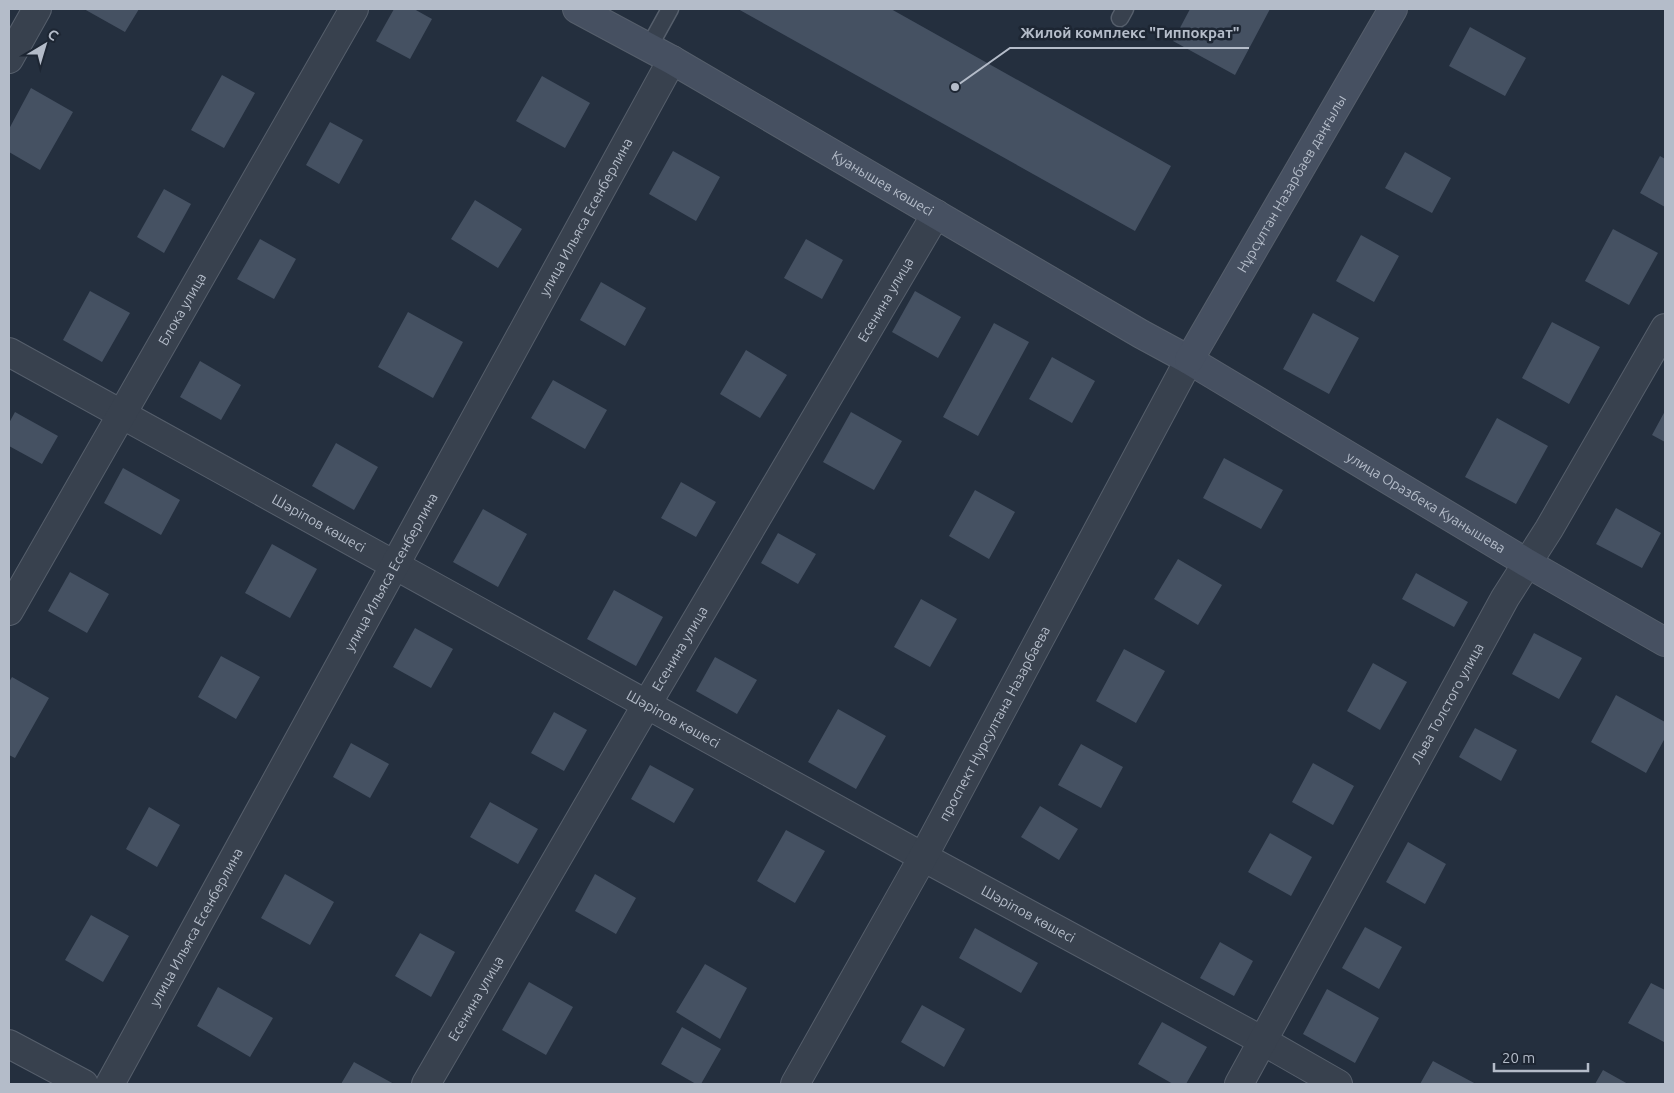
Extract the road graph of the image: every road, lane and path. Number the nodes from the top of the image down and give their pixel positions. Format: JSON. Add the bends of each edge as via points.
{"nodes":[{"id":1,"x":37,"y":9,"type":"edge"},
{"id":2,"x":354,"y":9,"type":"edge"},
{"id":3,"x":577,"y":9,"type":"edge"},
{"id":4,"x":670,"y":9,"type":"edge"},
{"id":5,"x":1393,"y":9,"type":"edge"},
{"id":6,"x":660,"y":54,"type":"junction"},
{"id":7,"x":9,"y":59,"type":"edge"},
{"id":8,"x":936,"y":214,"type":"junction"},
{"id":9,"x":1665,"y":328,"type":"edge"},
{"id":10,"x":9,"y":352,"type":"edge"},
{"id":11,"x":1189,"y":360,"type":"junction"},
{"id":12,"x":120,"y":414,"type":"junction"},
{"id":13,"x":1526,"y":563,"type":"junction"},
{"id":14,"x":394,"y":564,"type":"junction"},
{"id":15,"x":9,"y":611,"type":"edge"},
{"id":16,"x":1665,"y":642,"type":"edge"},
{"id":17,"x":646,"y":704,"type":"junction"},
{"id":18,"x":923,"y":857,"type":"junction"},
{"id":19,"x":1264,"y":1040,"type":"junction"},
{"id":20,"x":9,"y":1044,"type":"edge"},
{"id":21,"x":84,"y":1084,"type":"edge"},
{"id":22,"x":110,"y":1084,"type":"edge"},
{"id":23,"x":426,"y":1084,"type":"edge"},
{"id":24,"x":795,"y":1084,"type":"edge"},
{"id":25,"x":1239,"y":1084,"type":"edge"},
{"id":26,"x":1338,"y":1084,"type":"edge"}],
"edges":[{"from":1,"to":7,"type":"street"},
{"from":2,"to":12,"type":"street","name":"Блока улица"},
{"from":3,"to":6,"type":"street","name":"Қуанышев көшесі"},
{"from":4,"to":6,"type":"lane"},
{"from":5,"to":11,"type":"street","name":"Нұрсұлтан Назарбаев даңғылы"},
{"from":6,"to":8,"type":"street","name":"Қуанышев көшесі"},
{"from":6,"to":14,"type":"street","name":"улица Ильяса Есенберлина"},
{"from":8,"to":11,"type":"street","name":"Қуанышев көшесі"},
{"from":8,"to":17,"type":"street","name":"Есенина улица"},
{"from":9,"to":13,"type":"street","name":"Льва Толстого улица"},
{"from":10,"to":12,"type":"street","name":"Шәріпов көшесі"},
{"from":11,"to":13,"type":"street","name":"улица Оразбека Куанышева"},
{"from":11,"to":18,"type":"street","name":"проспект Нурсултана Назарбаева"},
{"from":12,"to":14,"type":"street","name":"Шәріпов көшесі"},
{"from":12,"to":15,"type":"street","name":"Блока улица"},
{"from":13,"to":16,"type":"street","name":"улица Оразбека Куанышева"},
{"from":13,"to":19,"type":"street","name":"Льва Толстого улица"},
{"from":14,"to":17,"type":"street","name":"Шәріпов көшесі"},
{"from":14,"to":22,"type":"street","name":"улица Ильяса Есенберлина"},
{"from":17,"to":18,"type":"street","name":"Шәріпов көшесі"},
{"from":17,"to":23,"type":"street","name":"Есенина улица"},
{"from":18,"to":19,"type":"street","name":"Шәріпов көшесі"},
{"from":18,"to":24,"type":"street","name":"проспект Нурсултана Назарбаева"},
{"from":19,"to":25,"type":"street","name":"Льва Толстого улица"},
{"from":19,"to":26,"type":"street","name":"Шәріпов көшесі"},
{"from":20,"to":21,"type":"street"}]}
